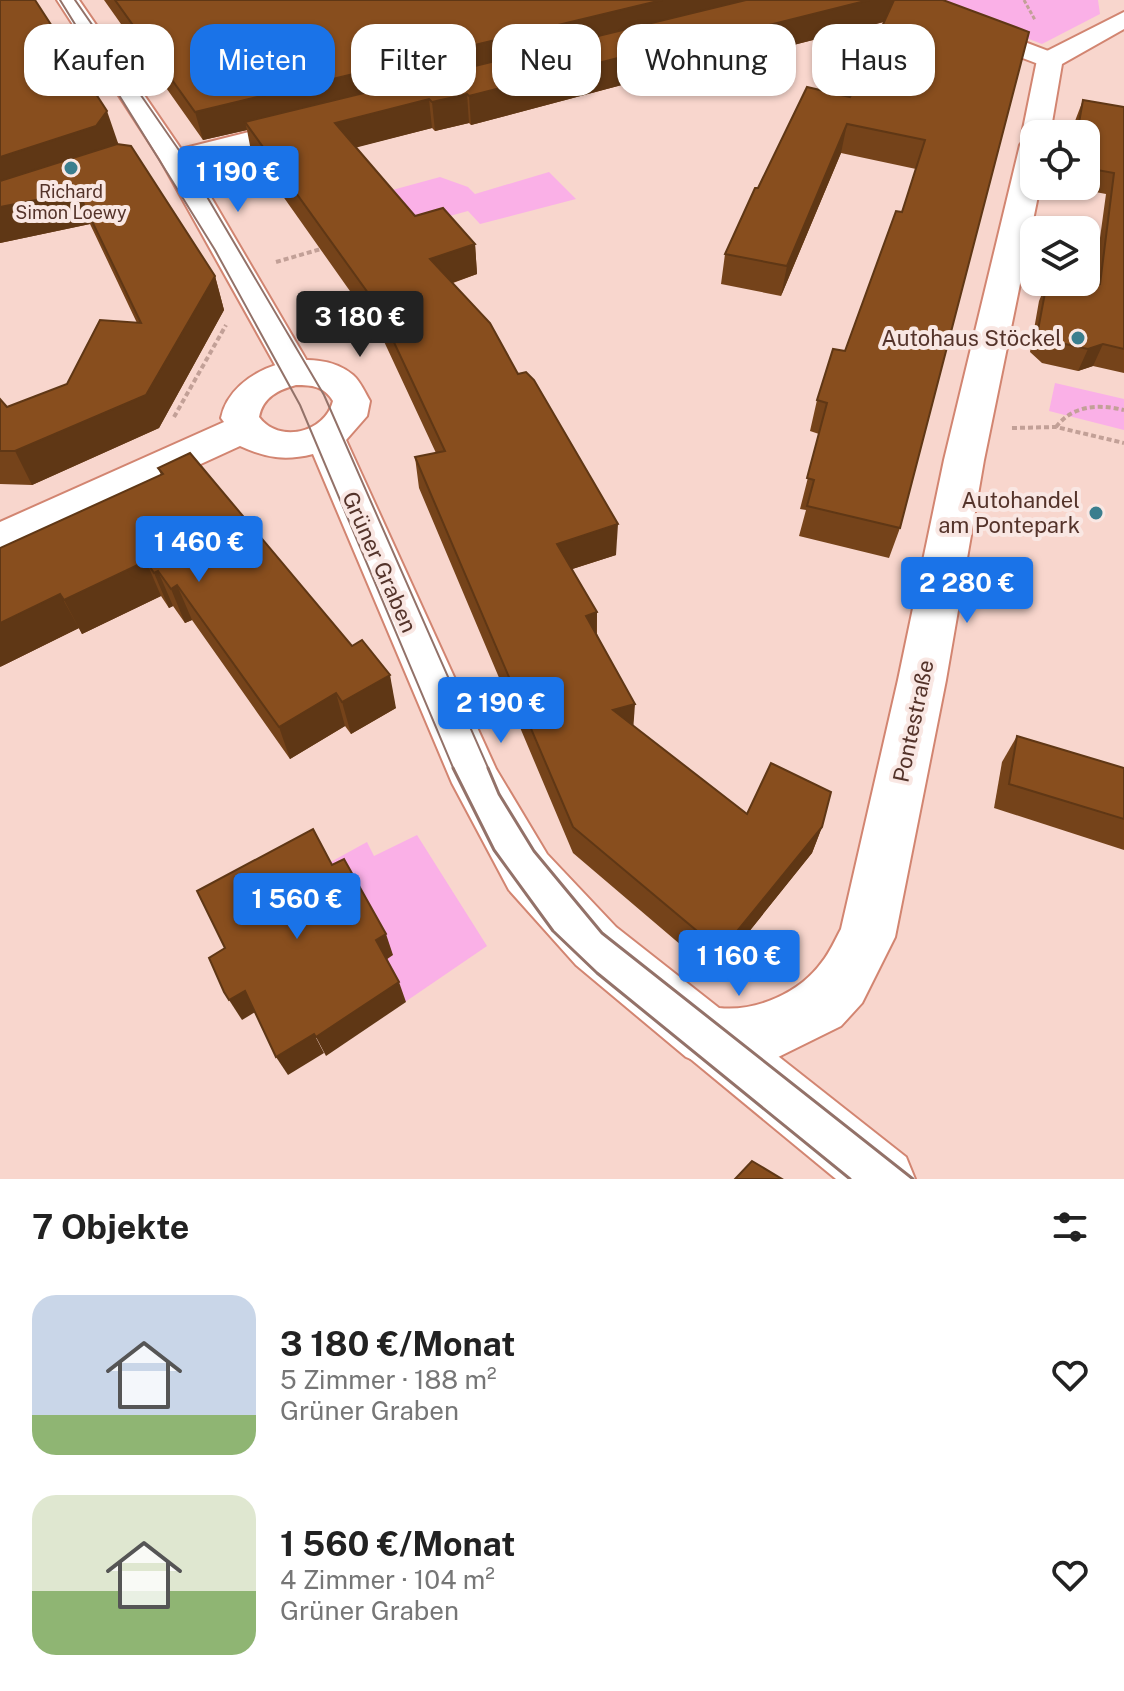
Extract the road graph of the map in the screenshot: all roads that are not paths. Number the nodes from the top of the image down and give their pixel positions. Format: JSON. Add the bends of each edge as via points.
{"nodes":[{"id":1,"x":68,"y":0,"type":"edge"},
{"id":2,"x":893,"y":0,"type":"edge"},
{"id":3,"x":1124,"y":19,"type":"edge"},
{"id":4,"x":1050,"y":60,"type":"junction"},
{"id":5,"x":327,"y":120,"type":"edge"},
{"id":6,"x":1039,"y":120,"type":"edge"},
{"id":7,"x":161,"y":155,"type":"junction"},
{"id":8,"x":1022,"y":200,"type":"edge"},
{"id":9,"x":296,"y":373,"type":"junction"},
{"id":10,"x":243,"y":429,"type":"junction"},
{"id":11,"x":325,"y":437,"type":"junction"},
{"id":12,"x":0,"y":540,"type":"edge"},
{"id":13,"x":707,"y":1036,"type":"junction"},
{"id":14,"x":884,"y":1179,"type":"edge"}],
"edges":[{"from":1,"to":7,"type":"street"},
{"from":2,"to":4,"type":"street"},
{"from":3,"to":4,"type":"street"},
{"from":4,"to":6,"type":"street"},
{"from":5,"to":7,"type":"street"},
{"from":7,"to":9,"type":"street"},
{"from":8,"to":13,"type":"street","name":"Pontestraße","via":[[867,937],[842,983],[820,1005],[760,1036]]},
{"from":9,"to":10,"type":"street","via":[[270,380],[246,397],[240,408]]},
{"from":9,"to":11,"type":"street","via":[[334,379],[351,397],[346,421]]},
{"from":10,"to":11,"type":"street","via":[[273,445],[301,445]]},
{"from":10,"to":12,"type":"street"},
{"from":11,"to":13,"type":"street","name":"Grüner Graben","via":[[477,783],[528,872],[596,946]]},
{"from":13,"to":14,"type":"street"}]}
